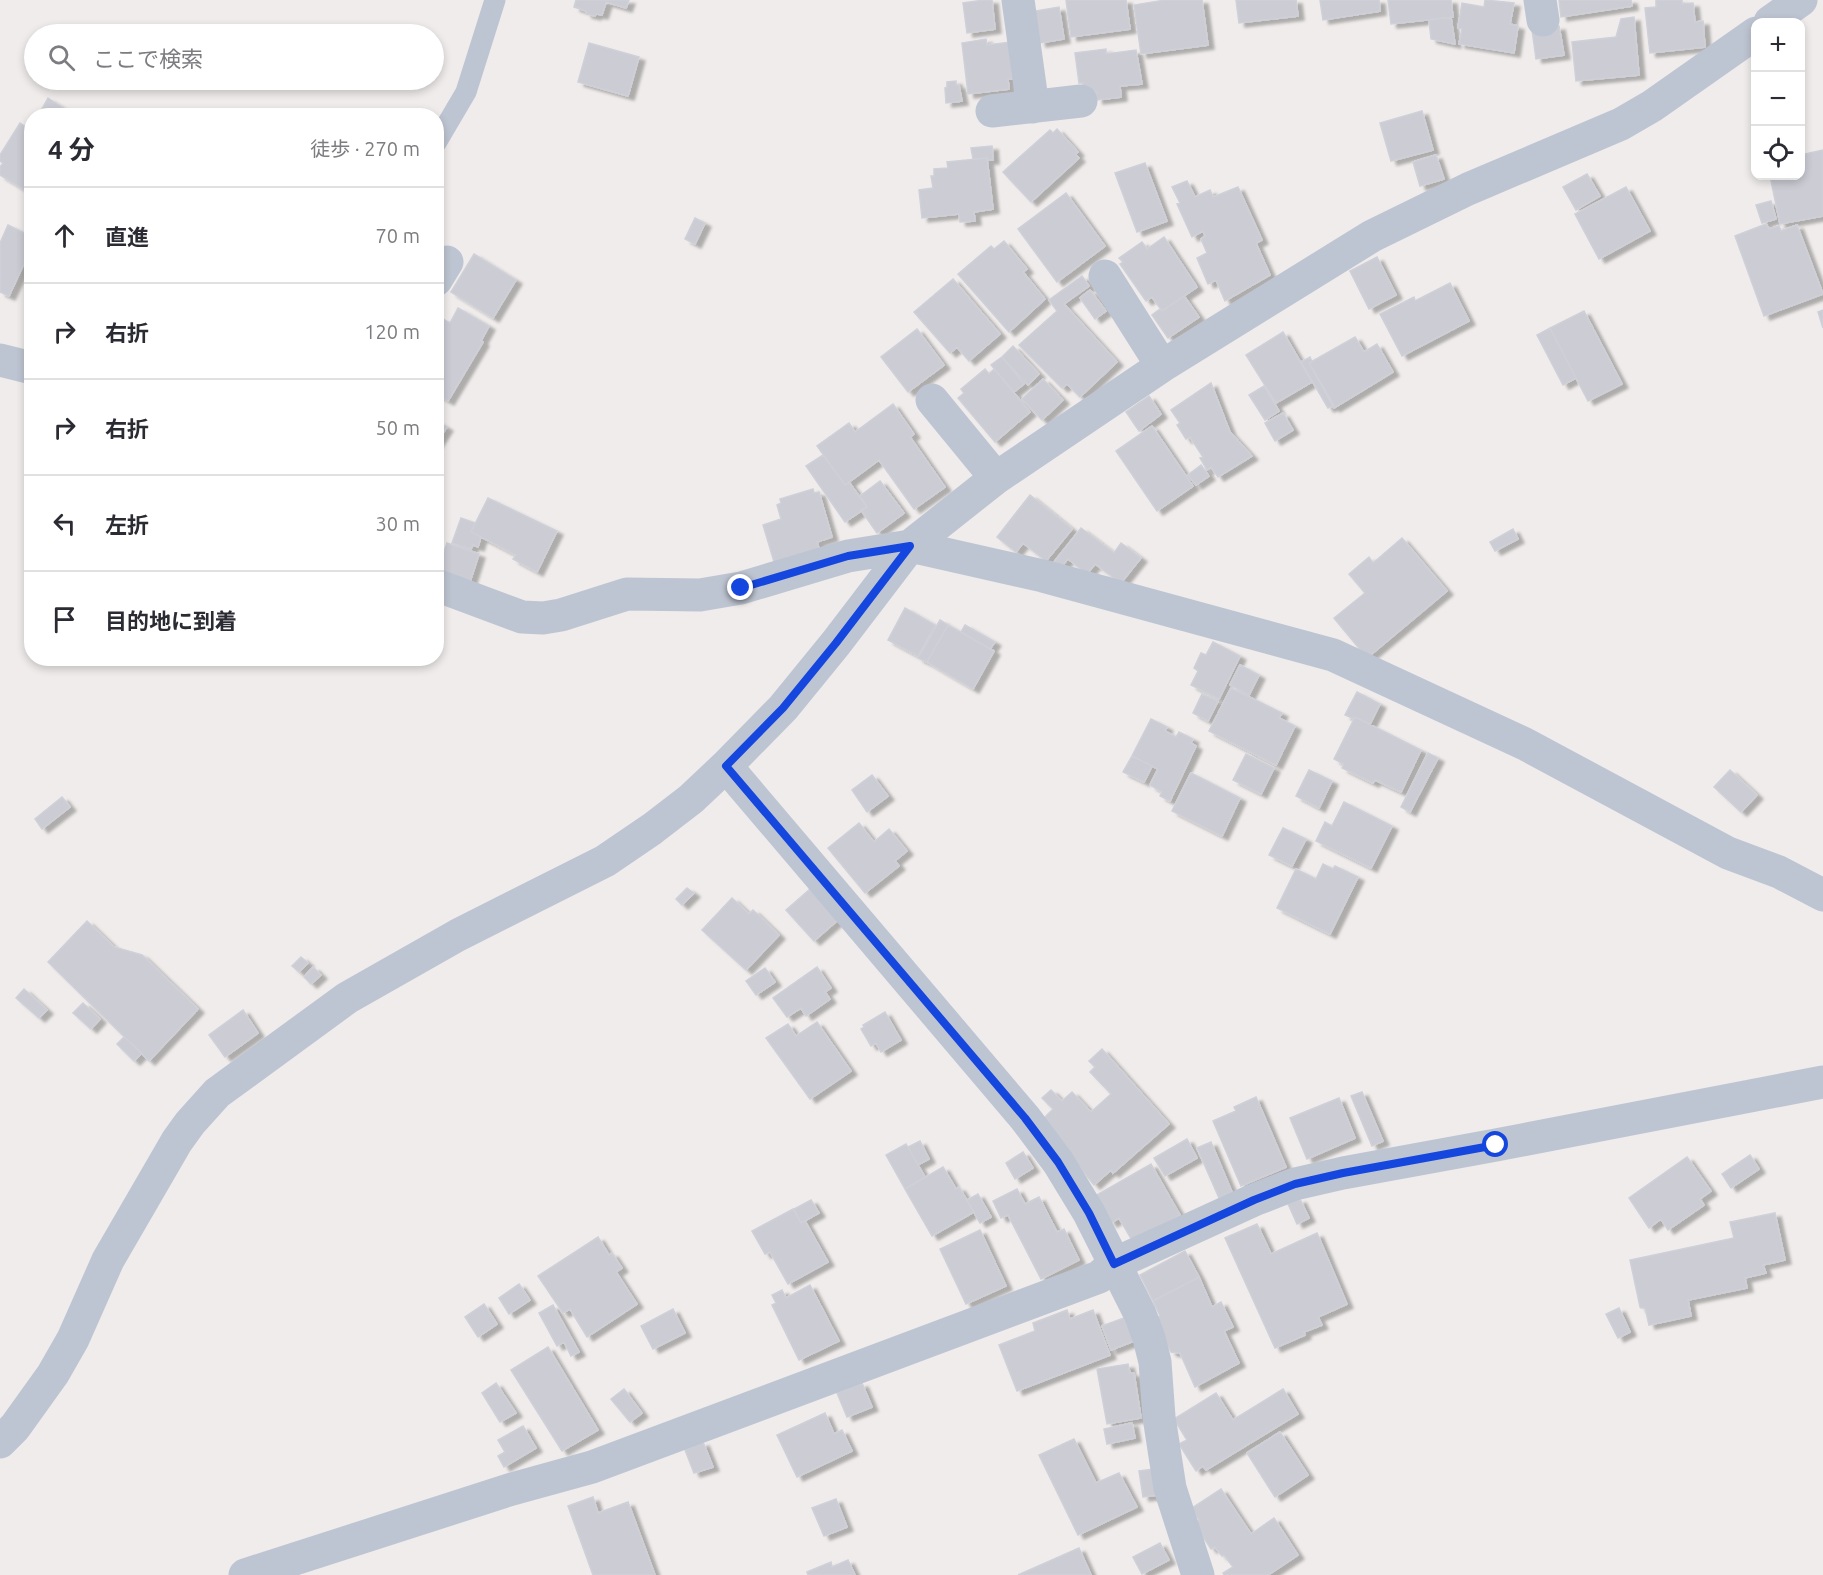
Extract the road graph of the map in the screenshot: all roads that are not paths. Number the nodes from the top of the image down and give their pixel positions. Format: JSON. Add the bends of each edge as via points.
{"nodes":[{"id":1,"x":495,"y":0,"type":"edge"},
{"id":2,"x":1018,"y":0,"type":"edge"},
{"id":3,"x":1801,"y":0,"type":"edge"},
{"id":4,"x":1776,"y":18,"type":"edge"},
{"id":5,"x":1751,"y":36,"type":"edge"},
{"id":6,"x":1082,"y":101,"type":"dead end"},
{"id":7,"x":1033,"y":106,"type":"junction"},
{"id":8,"x":992,"y":111,"type":"dead end"},
{"id":9,"x":444,"y":129,"type":"edge"},
{"id":10,"x":1105,"y":276,"type":"dead end"},
{"id":11,"x":0,"y":360,"type":"edge"},
{"id":12,"x":24,"y":366,"type":"edge"},
{"id":13,"x":1162,"y":366,"type":"junction"},
{"id":14,"x":932,"y":400,"type":"dead end"},
{"id":15,"x":996,"y":478,"type":"junction"},
{"id":16,"x":910,"y":546,"type":"junction"},
{"id":17,"x":444,"y":588,"type":"edge"},
{"id":18,"x":726,"y":766,"type":"junction"},
{"id":19,"x":1823,"y":895,"type":"edge"},
{"id":20,"x":1823,"y":1082,"type":"edge"},
{"id":21,"x":1114,"y":1264,"type":"junction"},
{"id":22,"x":0,"y":1442,"type":"edge"},
{"id":23,"x":245,"y":1575,"type":"edge"},
{"id":24,"x":1198,"y":1575,"type":"edge"}],
"edges":[{"from":1,"to":9,"type":"lane","via":[[466,92]]},
{"from":2,"to":7,"type":"street"},
{"from":3,"to":4,"type":"street"},
{"from":5,"to":13,"type":"street","via":[[1621,124],[1468,189],[1372,236]]},
{"from":6,"to":7,"type":"street"},
{"from":7,"to":8,"type":"street"},
{"from":10,"to":13,"type":"street"},
{"from":11,"to":12,"type":"street"},
{"from":13,"to":15,"type":"street"},
{"from":14,"to":15,"type":"street"},
{"from":15,"to":16,"type":"street"},
{"from":16,"to":17,"type":"street","via":[[848,556],[741,588],[700,595],[627,594],[543,618],[522,617]]},
{"from":16,"to":18,"type":"street","via":[[783,708]]},
{"from":16,"to":19,"type":"street","via":[[1043,576],[1333,655],[1525,744],[1728,853],[1779,872]]},
{"from":18,"to":21,"type":"street","via":[[1025,1118],[1058,1162]]},
{"from":18,"to":22,"type":"street","via":[[691,799],[605,861],[458,935],[346,998],[217,1093],[177,1141],[108,1260],[54,1374]]},
{"from":20,"to":21,"type":"street","via":[[1295,1184]]},
{"from":21,"to":23,"type":"street","via":[[1089,1281],[591,1467]]},
{"from":21,"to":24,"type":"street","via":[[1149,1338],[1170,1488]]}]}
